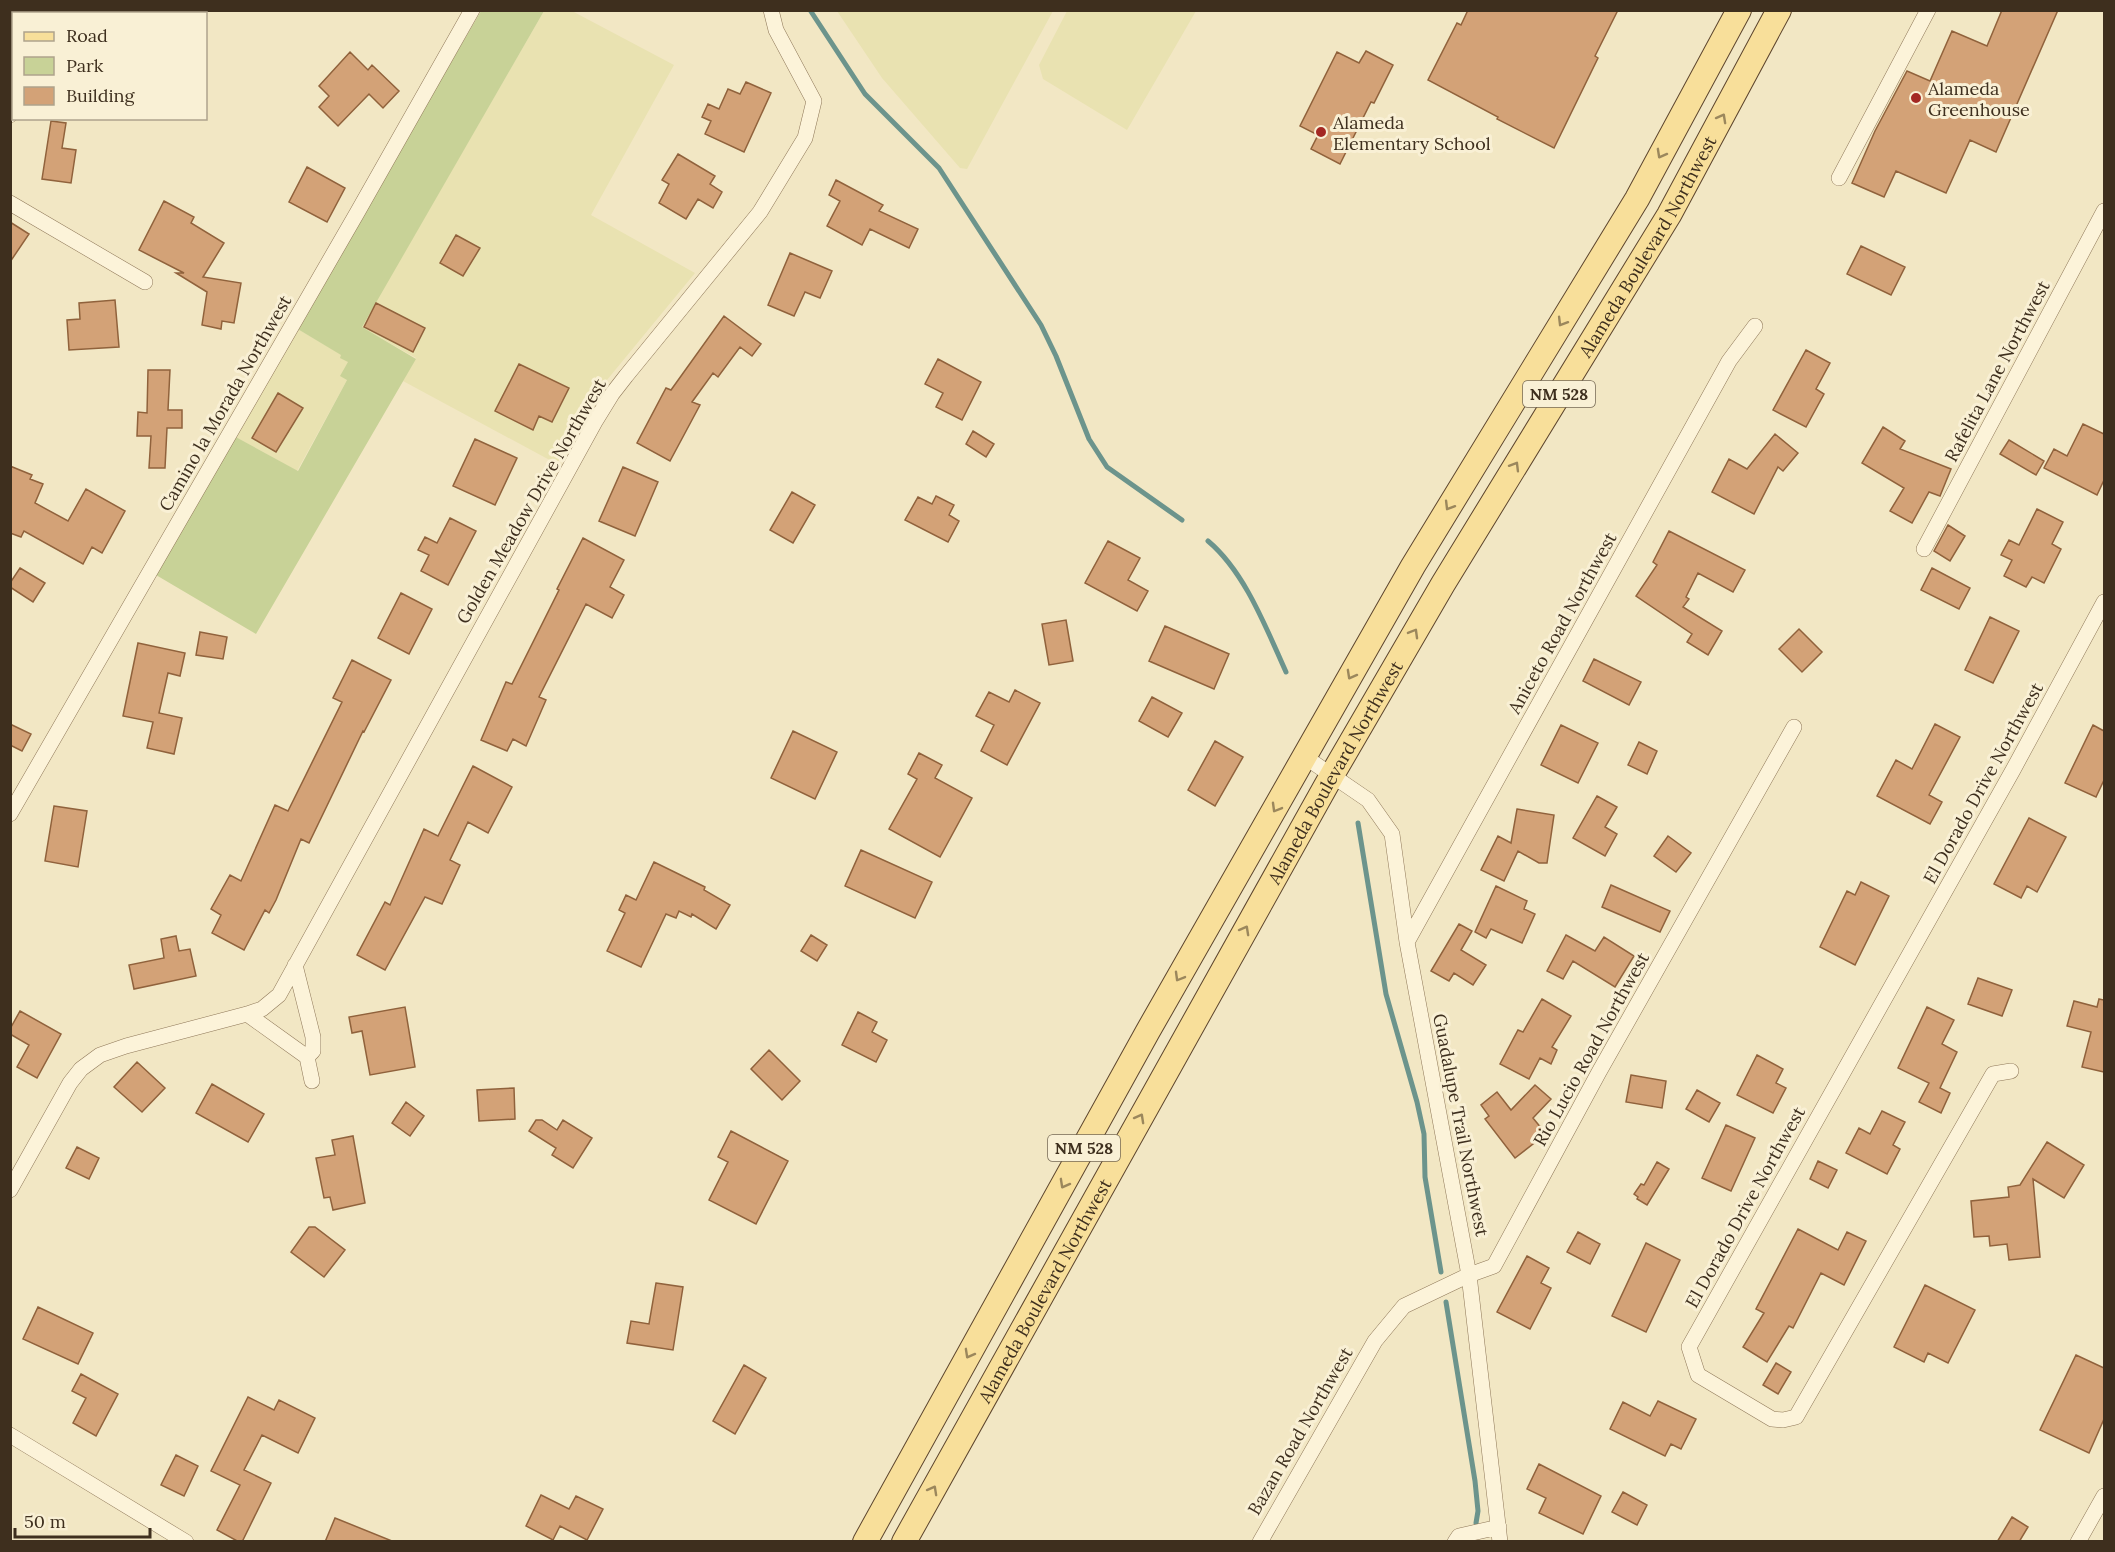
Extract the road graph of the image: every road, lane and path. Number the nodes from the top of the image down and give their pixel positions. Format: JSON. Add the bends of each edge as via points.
{"nodes":[{"id":1,"x":472,"y":10,"type":"edge"},
{"id":2,"x":771,"y":10,"type":"edge"},
{"id":3,"x":1739,"y":10,"type":"edge"},
{"id":4,"x":1779,"y":10,"type":"edge"},
{"id":5,"x":1928,"y":10,"type":"edge"},
{"id":6,"x":1839,"y":178,"type":"dead end"},
{"id":7,"x":10,"y":203,"type":"edge"},
{"id":8,"x":2104,"y":211,"type":"edge"},
{"id":9,"x":145,"y":282,"type":"dead end"},
{"id":10,"x":1755,"y":326,"type":"dead end"},
{"id":11,"x":1923,"y":549,"type":"dead end"},
{"id":12,"x":2104,"y":602,"type":"edge"},
{"id":13,"x":1794,"y":727,"type":"dead end"},
{"id":14,"x":1305,"y":757,"type":"junction"},
{"id":15,"x":1332,"y":775,"type":"junction"},
{"id":16,"x":10,"y":814,"type":"edge"},
{"id":17,"x":1407,"y":942,"type":"junction"},
{"id":18,"x":295,"y":965,"type":"junction"},
{"id":19,"x":247,"y":1014,"type":"junction"},
{"id":20,"x":306,"y":1057,"type":"junction"},
{"id":21,"x":2011,"y":1071,"type":"dead end"},
{"id":22,"x":312,"y":1081,"type":"dead end"},
{"id":23,"x":10,"y":1190,"type":"edge"},
{"id":24,"x":1469,"y":1275,"type":"junction"},
{"id":25,"x":1375,"y":1341,"type":"joint"},
{"id":26,"x":10,"y":1435,"type":"edge"},
{"id":27,"x":2104,"y":1496,"type":"edge"},
{"id":28,"x":1500,"y":1534,"type":"edge"},
{"id":29,"x":186,"y":1542,"type":"edge"},
{"id":30,"x":866,"y":1542,"type":"edge"},
{"id":31,"x":904,"y":1542,"type":"edge"},
{"id":32,"x":1260,"y":1542,"type":"edge"},
{"id":33,"x":1455,"y":1542,"type":"edge"},
{"id":34,"x":2078,"y":1542,"type":"edge"}],
"edges":[{"from":1,"to":16,"type":"street","name":"Camino la Morada Northwest"},
{"from":2,"to":18,"type":"street","name":"Golden Meadow Drive Northwest","via":[[776,30],[813,101],[805,138],[760,212],[612,394]]},
{"from":3,"to":14,"type":"main road","name":"Alameda Boulevard Northwest","number":"NM 528","one_way":true,"via":[[1637,199],[1413,566]]},
{"from":15,"to":4,"type":"main road","name":"Alameda Boulevard Northwest","number":"NM 528","one_way":true,"via":[[1443,584],[1669,214]]},
{"from":5,"to":6,"type":"street"},
{"from":7,"to":9,"type":"street"},
{"from":8,"to":11,"type":"street","name":"Rafelita Lane Northwest"},
{"from":10,"to":17,"type":"street","name":"Aniceto Road Northwest","via":[[1724,371]]},
{"from":12,"to":21,"type":"street","name":"El Dorado Drive Northwest","via":[[1689,1347],[1698,1375],[1772,1419],[1796,1417],[1994,1074]]},
{"from":13,"to":24,"type":"street","name":"Rio Lucio Road Northwest","via":[[1494,1266]]},
{"from":14,"to":15,"type":"street","name":"Guadalupe Trail Northwest"},
{"from":14,"to":30,"type":"main road","name":"Alameda Boulevard Northwest","number":"NM 528","one_way":true,"via":[[1148,1031]]},
{"from":15,"to":17,"type":"street","name":"Guadalupe Trail Northwest","via":[[1368,800],[1392,834]]},
{"from":31,"to":15,"type":"main road","name":"Alameda Boulevard Northwest","number":"NM 528","one_way":true},
{"from":17,"to":24,"type":"street","name":"Guadalupe Trail Northwest"},
{"from":18,"to":19,"type":"street","name":"Golden Meadow Drive Northwest","via":[[279,995],[262,1009]]},
{"from":18,"to":20,"type":"street","via":[[313,1037],[313,1051]]},
{"from":19,"to":20,"type":"street"},
{"from":19,"to":23,"type":"street","name":"Golden Meadow Drive Northwest","via":[[99,1055],[70,1083]]},
{"from":20,"to":22,"type":"street"},
{"from":24,"to":25,"type":"street","name":"Rio Lucio Road Northwest","via":[[1404,1306]]},
{"from":24,"to":28,"type":"street","name":"Guadalupe Trail Northwest"},
{"from":25,"to":32,"type":"street","name":"Bazan Road Northwest"},
{"from":26,"to":29,"type":"street"},
{"from":27,"to":34,"type":"street"},
{"from":28,"to":33,"type":"street","via":[[1459,1536]]}]}
